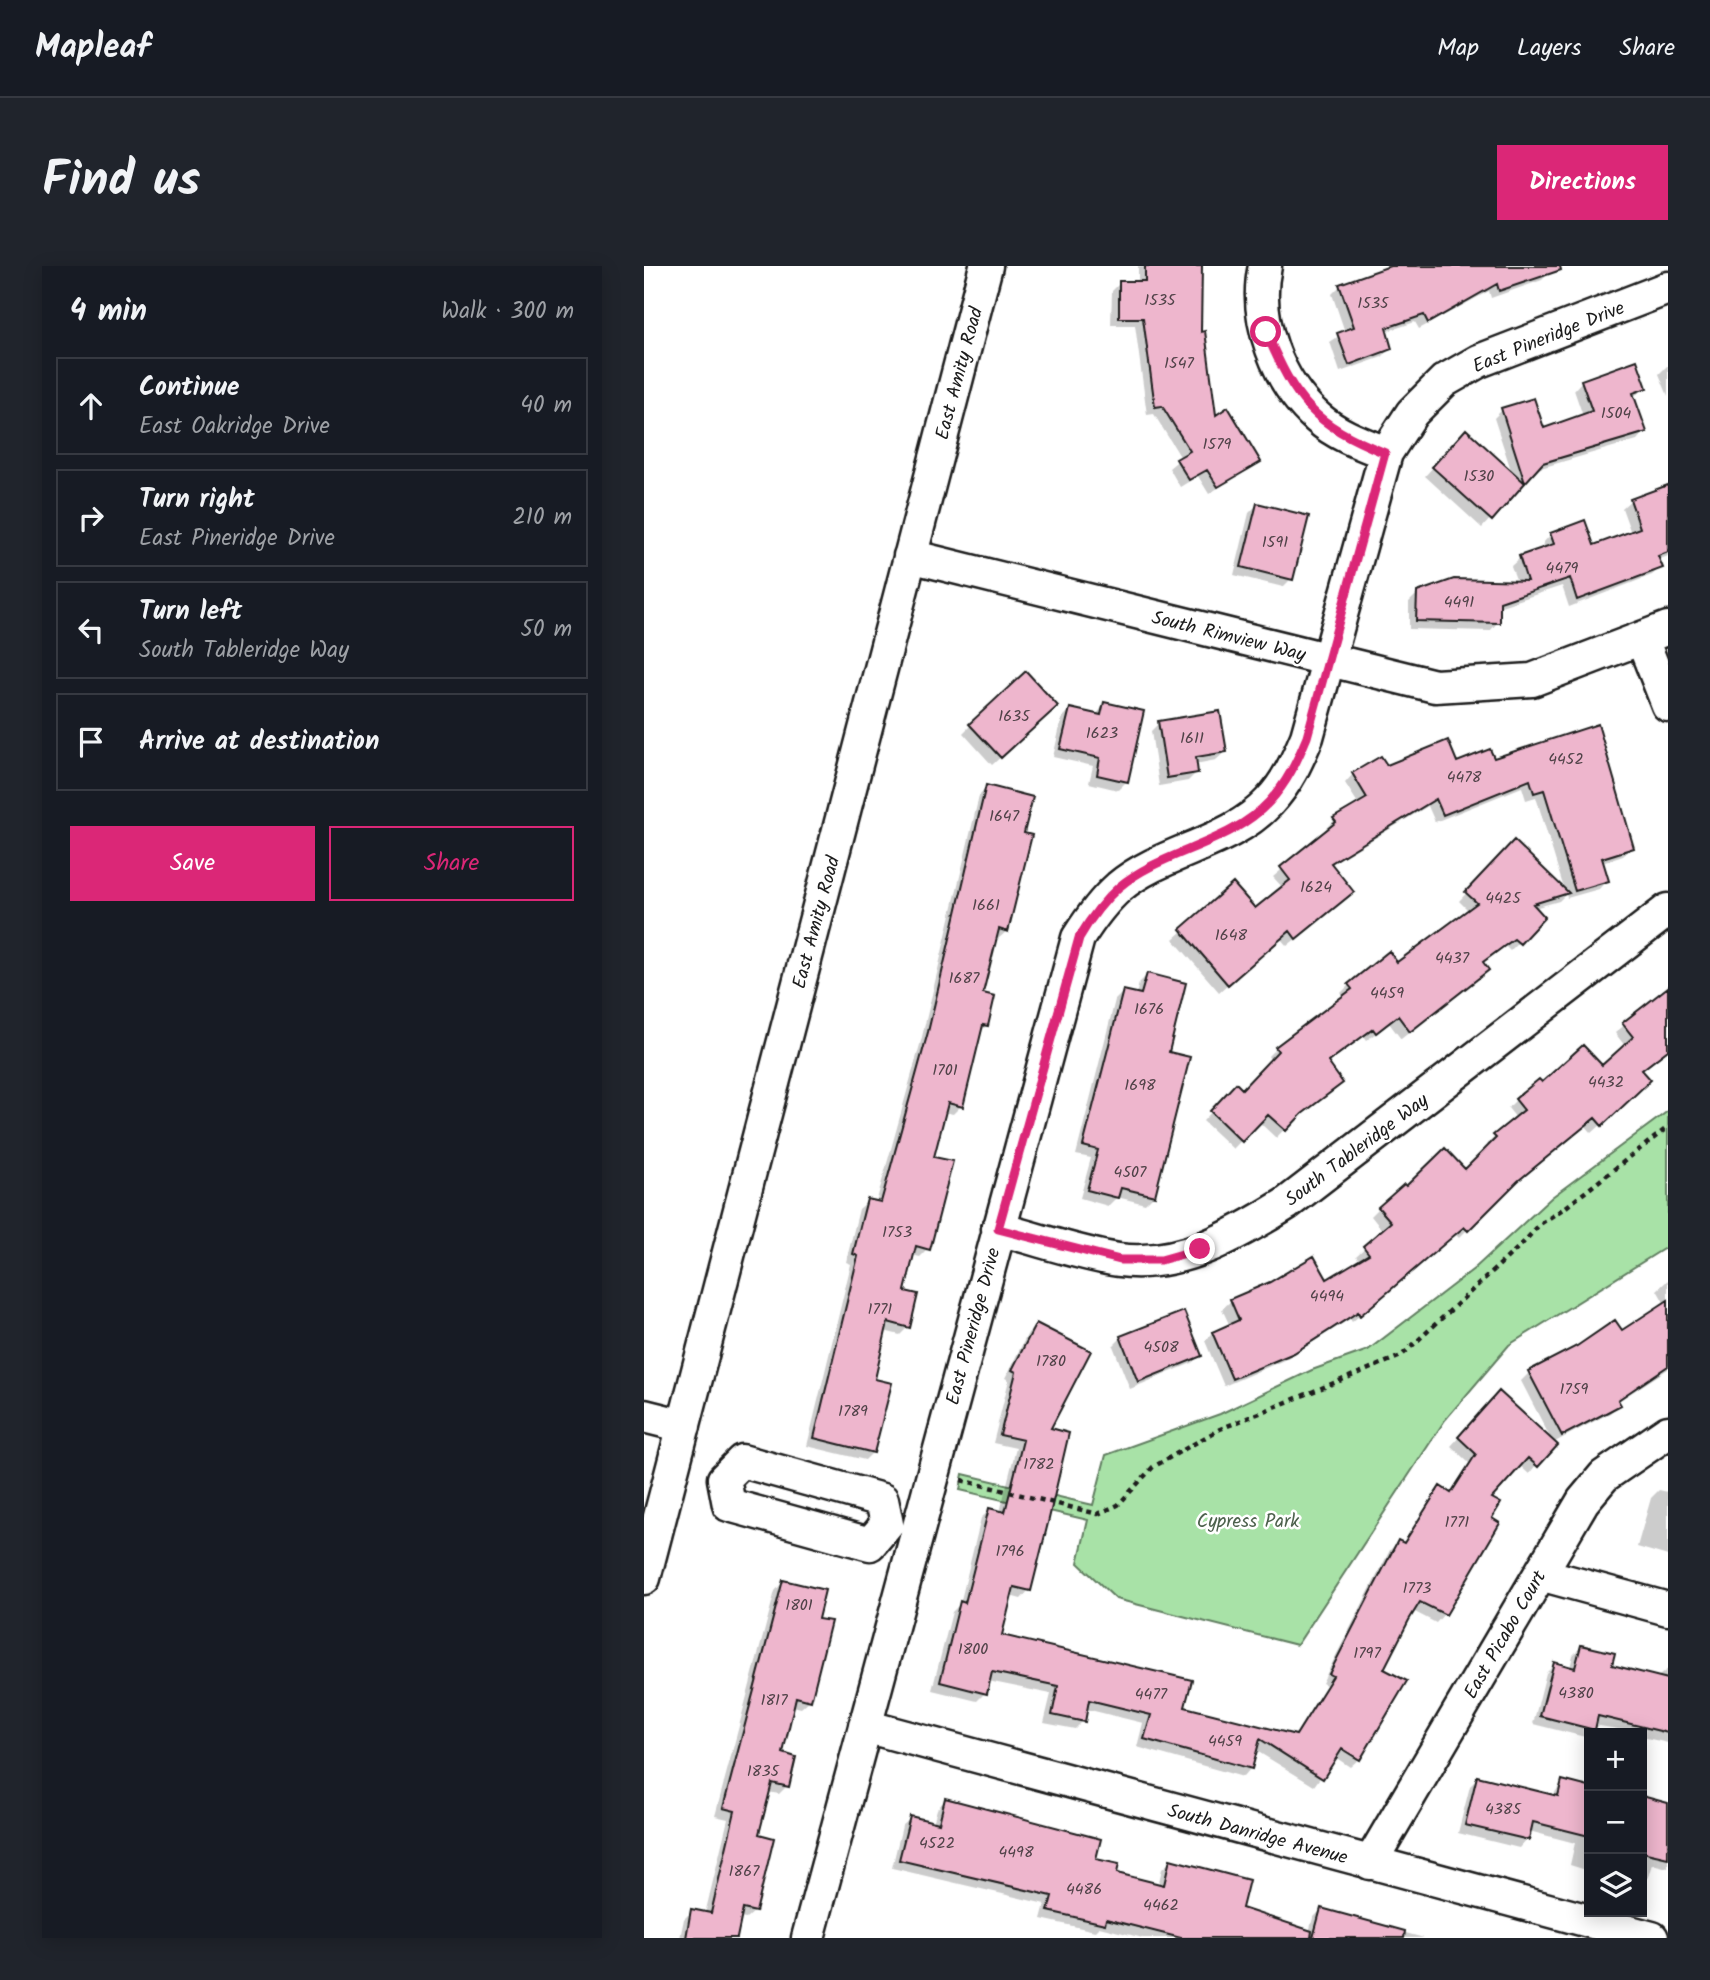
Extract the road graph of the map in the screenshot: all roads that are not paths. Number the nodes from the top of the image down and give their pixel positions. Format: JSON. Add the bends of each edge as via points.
{"nodes":[{"id":1,"x":986,"y":266,"type":"edge"},
{"id":2,"x":1265,"y":266,"type":"edge"},
{"id":3,"x":1668,"y":288,"type":"edge"},
{"id":4,"x":1385,"y":453,"type":"junction"},
{"id":5,"x":910,"y":556,"type":"junction"},
{"id":6,"x":1655,"y":634,"type":"edge"},
{"id":7,"x":1329,"y":660,"type":"junction"},
{"id":8,"x":1668,"y":705,"type":"edge"},
{"id":9,"x":1668,"y":910,"type":"edge"},
{"id":10,"x":998,"y":1229,"type":"junction"},
{"id":11,"x":644,"y":1416,"type":"edge"},
{"id":12,"x":684,"y":1426,"type":"junction"},
{"id":13,"x":1668,"y":1432,"type":"edge"},
{"id":14,"x":674,"y":1466,"type":"junction"},
{"id":15,"x":724,"y":1479,"type":"junction"},
{"id":16,"x":887,"y":1524,"type":"junction"},
{"id":17,"x":917,"y":1532,"type":"junction"},
{"id":18,"x":1540,"y":1574,"type":"junction"},
{"id":19,"x":644,"y":1578,"type":"edge"},
{"id":20,"x":1668,"y":1609,"type":"edge"},
{"id":21,"x":865,"y":1726,"type":"junction"},
{"id":22,"x":1370,"y":1863,"type":"junction"},
{"id":23,"x":808,"y":1938,"type":"edge"},
{"id":24,"x":1652,"y":1938,"type":"edge"}],
"edges":[{"from":1,"to":5,"type":"street","name":"East Amity Road"},
{"from":2,"to":4,"type":"street","via":[[1266,332],[1287,381],[1319,418]]},
{"from":3,"to":4,"type":"street","name":"East Pineridge Drive","via":[[1467,368],[1444,382],[1412,413]]},
{"from":4,"to":7,"type":"street","name":"East Pineridge Drive"},
{"from":5,"to":7,"type":"street","name":"South Rimview Way"},
{"from":5,"to":12,"type":"street","name":"East Amity Road"},
{"from":6,"to":7,"type":"street","name":"South Rimview Way","via":[[1532,680],[1435,686]]},
{"from":6,"to":8,"type":"street"},
{"from":7,"to":10,"type":"street","name":"East Pineridge Drive","via":[[1294,769],[1268,803],[1235,828],[1119,886],[1096,910],[1079,938]]},
{"from":9,"to":10,"type":"street","name":"South Tableridge Way","via":[[1286,1204],[1243,1231],[1161,1260],[1120,1260]]},
{"from":10,"to":17,"type":"street","name":"East Pineridge Drive"},
{"from":11,"to":12,"type":"street"},
{"from":12,"to":14,"type":"street","name":"East Amity Road"},
{"from":13,"to":18,"type":"street","name":"East Picabo Court","via":[[1604,1476],[1583,1501]]},
{"from":14,"to":15,"type":"street"},
{"from":14,"to":19,"type":"street","name":"East Amity Road"},
{"from":15,"to":16,"type":"street","via":[[742,1461],[882,1500]]},
{"from":15,"to":16,"type":"street","via":[[729,1505],[870,1544]]},
{"from":16,"to":17,"type":"street"},
{"from":17,"to":21,"type":"street","name":"East Pineridge Drive"},
{"from":18,"to":20,"type":"street"},
{"from":18,"to":22,"type":"street","name":"East Picabo Court"},
{"from":21,"to":22,"type":"street","name":"South Danridge Avenue"},
{"from":21,"to":23,"type":"street","name":"East Pineridge Drive"},
{"from":22,"to":24,"type":"street","name":"South Danridge Avenue"}]}
